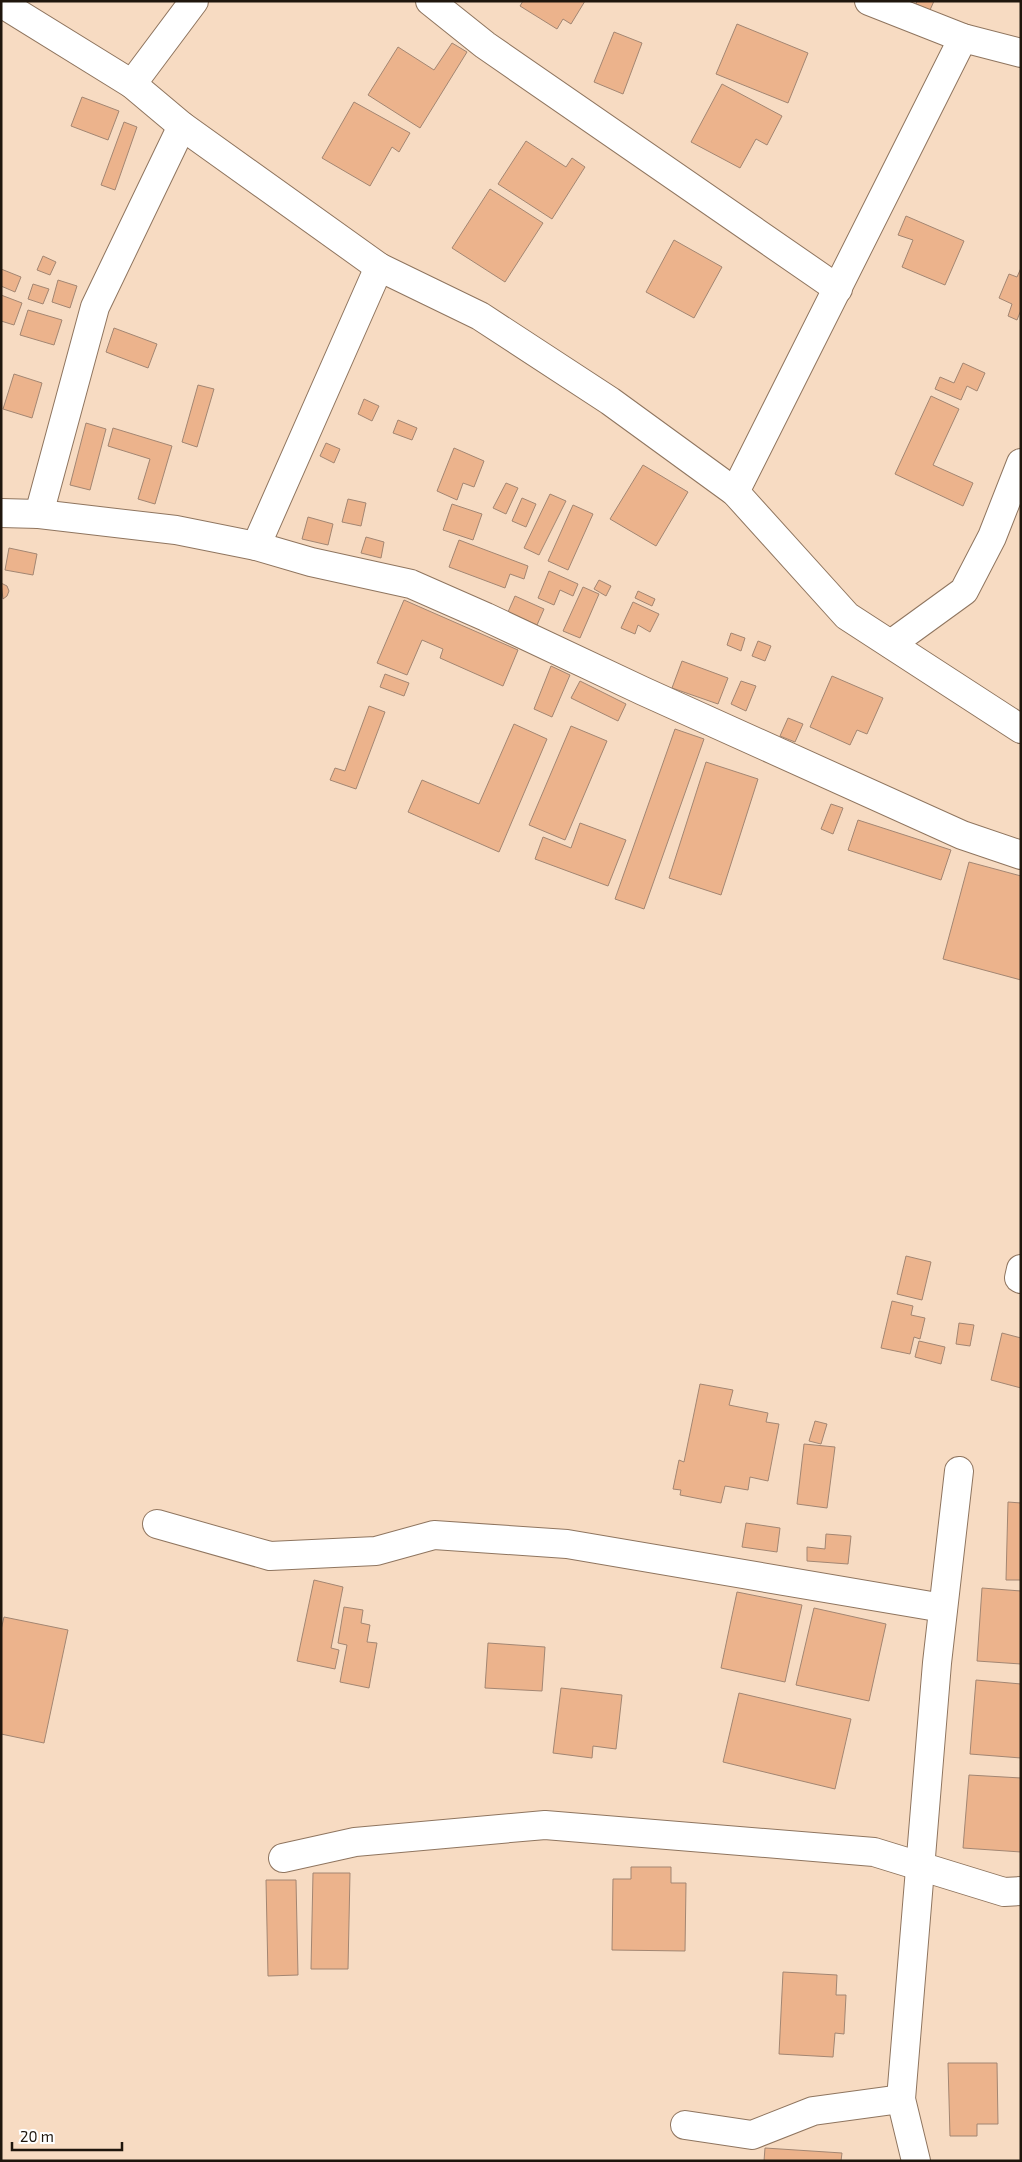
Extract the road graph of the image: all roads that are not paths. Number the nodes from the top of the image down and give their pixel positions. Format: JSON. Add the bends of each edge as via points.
{"nodes":[{"id":1,"x":194,"y":1,"type":"edge"},
{"id":2,"x":430,"y":1,"type":"edge"},
{"id":3,"x":869,"y":1,"type":"edge"},
{"id":4,"x":1,"y":3,"type":"edge"},
{"id":5,"x":963,"y":38,"type":"junction"},
{"id":6,"x":1021,"y":53,"type":"edge"},
{"id":7,"x":132,"y":84,"type":"junction"},
{"id":8,"x":182,"y":126,"type":"junction"},
{"id":9,"x":379,"y":266,"type":"junction"},
{"id":10,"x":838,"y":289,"type":"junction"},
{"id":11,"x":1021,"y":463,"type":"edge"},
{"id":12,"x":735,"y":492,"type":"junction"},
{"id":13,"x":1,"y":514,"type":"edge"},
{"id":14,"x":39,"y":514,"type":"junction"},
{"id":15,"x":256,"y":546,"type":"junction"},
{"id":16,"x":891,"y":644,"type":"junction"},
{"id":17,"x":1021,"y":729,"type":"edge"},
{"id":18,"x":1021,"y":855,"type":"edge"},
{"id":19,"x":1021,"y":1269,"type":"edge"},
{"id":20,"x":1021,"y":1279,"type":"edge"},
{"id":21,"x":959,"y":1471,"type":"dead end"},
{"id":22,"x":157,"y":1524,"type":"dead end"},
{"id":23,"x":943,"y":1608,"type":"junction"},
{"id":24,"x":283,"y":1858,"type":"dead end"},
{"id":25,"x":920,"y":1866,"type":"junction"},
{"id":26,"x":1021,"y":1891,"type":"edge"},
{"id":27,"x":901,"y":2099,"type":"junction"},
{"id":28,"x":685,"y":2126,"type":"dead end"},
{"id":29,"x":916,"y":2161,"type":"edge"}],
"edges":[{"from":1,"to":7,"type":"street"},
{"from":2,"to":10,"type":"street","via":[[485,45]]},
{"from":3,"to":5,"type":"street"},
{"from":4,"to":7,"type":"street"},
{"from":5,"to":6,"type":"street"},
{"from":5,"to":10,"type":"street"},
{"from":7,"to":8,"type":"street"},
{"from":8,"to":9,"type":"street"},
{"from":8,"to":14,"type":"street","via":[[95,307]]},
{"from":9,"to":12,"type":"street","via":[[480,316],[610,401]]},
{"from":9,"to":15,"type":"street"},
{"from":10,"to":12,"type":"street"},
{"from":11,"to":16,"type":"street","via":[[992,537],[964,590]]},
{"from":12,"to":16,"type":"street","via":[[847,616]]},
{"from":13,"to":14,"type":"street"},
{"from":14,"to":15,"type":"street","via":[[176,530]]},
{"from":15,"to":18,"type":"street","via":[[411,584],[642,692],[962,835]]},
{"from":16,"to":17,"type":"street"},
{"from":19,"to":20,"type":"street"},
{"from":21,"to":23,"type":"street"},
{"from":22,"to":23,"type":"street","via":[[270,1556],[376,1551],[434,1535],[567,1544]]},
{"from":23,"to":25,"type":"street"},
{"from":24,"to":25,"type":"street","via":[[355,1842],[545,1825],[874,1852]]},
{"from":25,"to":26,"type":"street","via":[[1004,1892]]},
{"from":25,"to":27,"type":"street"},
{"from":27,"to":28,"type":"street","via":[[813,2111],[752,2135]]},
{"from":27,"to":29,"type":"street"}]}
